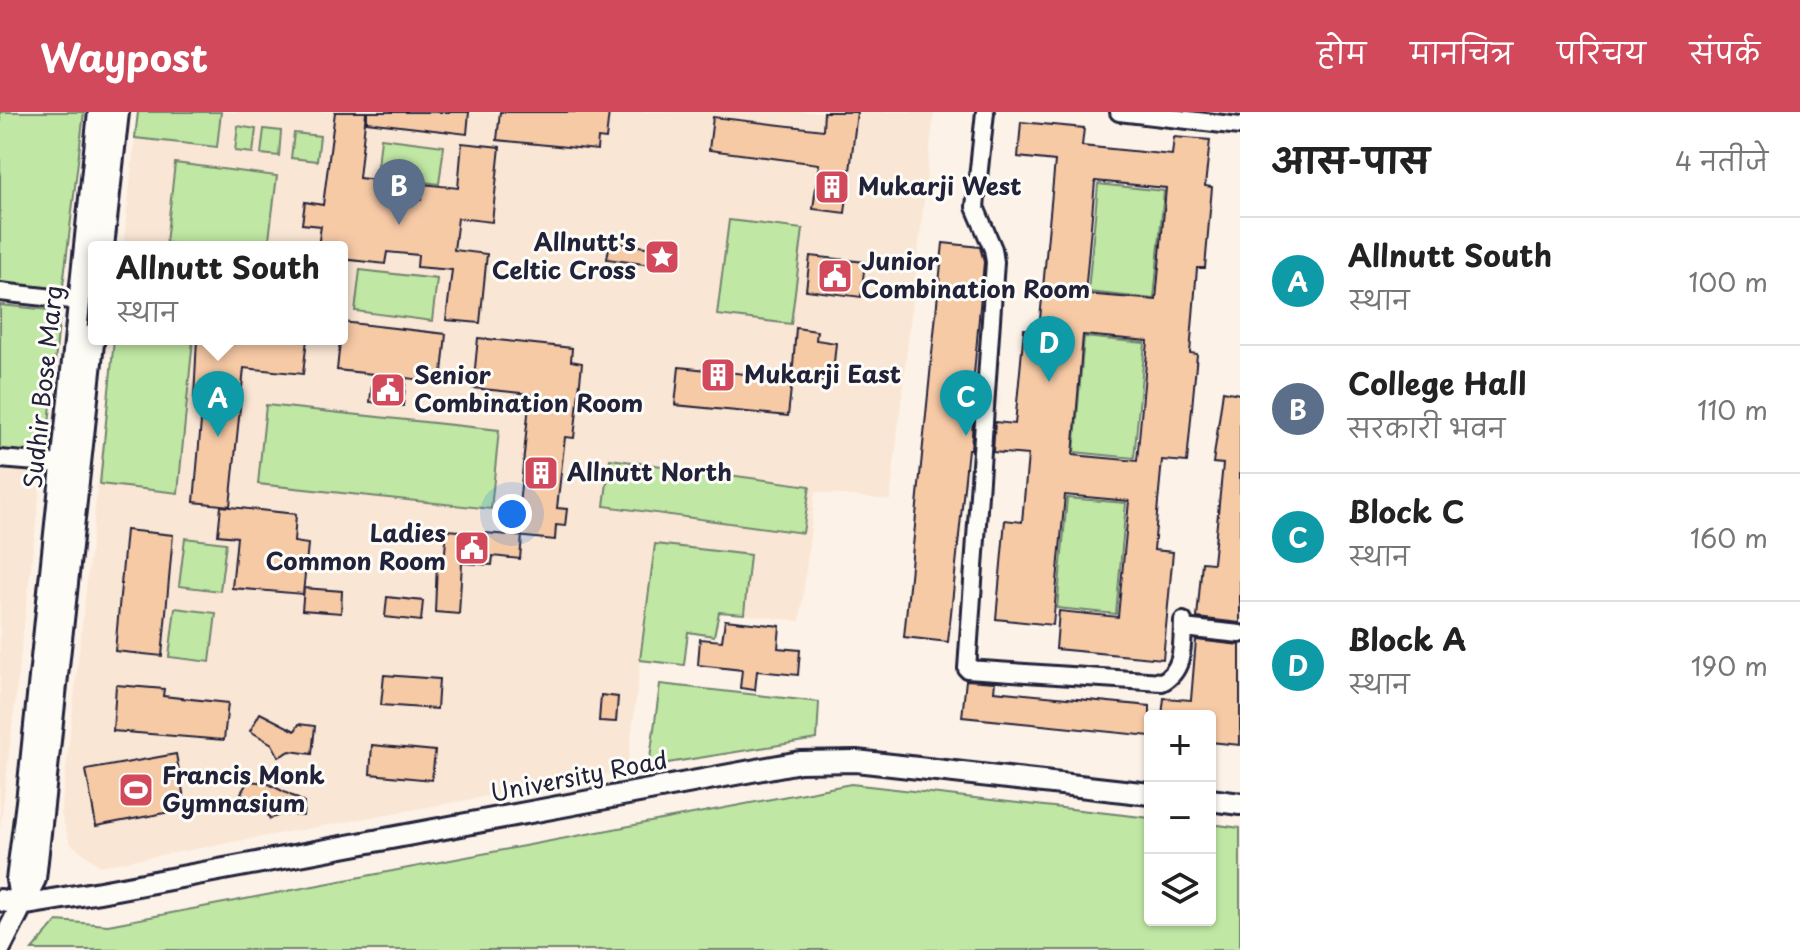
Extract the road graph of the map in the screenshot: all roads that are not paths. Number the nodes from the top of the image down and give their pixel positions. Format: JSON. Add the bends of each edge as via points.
{"nodes":[{"id":1,"x":99,"y":112,"type":"edge"},
{"id":2,"x":118,"y":112,"type":"edge"},
{"id":3,"x":985,"y":112,"type":"edge"},
{"id":4,"x":1119,"y":112,"type":"edge"},
{"id":5,"x":1240,"y":126,"type":"edge"},
{"id":6,"x":104,"y":241,"type":"edge"},
{"id":7,"x":0,"y":292,"type":"edge"},
{"id":8,"x":80,"y":301,"type":"junction"},
{"id":9,"x":93,"y":345,"type":"edge"},
{"id":10,"x":0,"y":459,"type":"edge"},
{"id":11,"x":62,"y":464,"type":"junction"},
{"id":12,"x":1240,"y":634,"type":"edge"},
{"id":13,"x":1144,"y":793,"type":"edge"},
{"id":14,"x":1216,"y":801,"type":"edge"},
{"id":15,"x":1240,"y":804,"type":"edge"},
{"id":16,"x":0,"y":900,"type":"edge"},
{"id":17,"x":21,"y":905,"type":"junction"},
{"id":18,"x":0,"y":948,"type":"edge"}],
"edges":[{"from":1,"to":8,"type":"street","name":"Sudhir Bose Marg"},
{"from":2,"to":6,"type":"street"},
{"from":3,"to":12,"type":"street","via":[[975,201],[995,262],[967,669],[1162,682],[1179,667],[1183,625]]},
{"from":4,"to":5,"type":"street"},
{"from":7,"to":8,"type":"street"},
{"from":8,"to":11,"type":"street","name":"Sudhir Bose Marg"},
{"from":9,"to":17,"type":"street","name":"Sudhir Bose Marg","via":[[35,879]]},
{"from":10,"to":11,"type":"street"},
{"from":11,"to":17,"type":"street","name":"Sudhir Bose Marg","via":[[17,880]]},
{"from":13,"to":17,"type":"street","name":"University Road","via":[[856,761],[800,762]]},
{"from":14,"to":15,"type":"street"},
{"from":16,"to":17,"type":"street"},
{"from":17,"to":18,"type":"street"}]}
